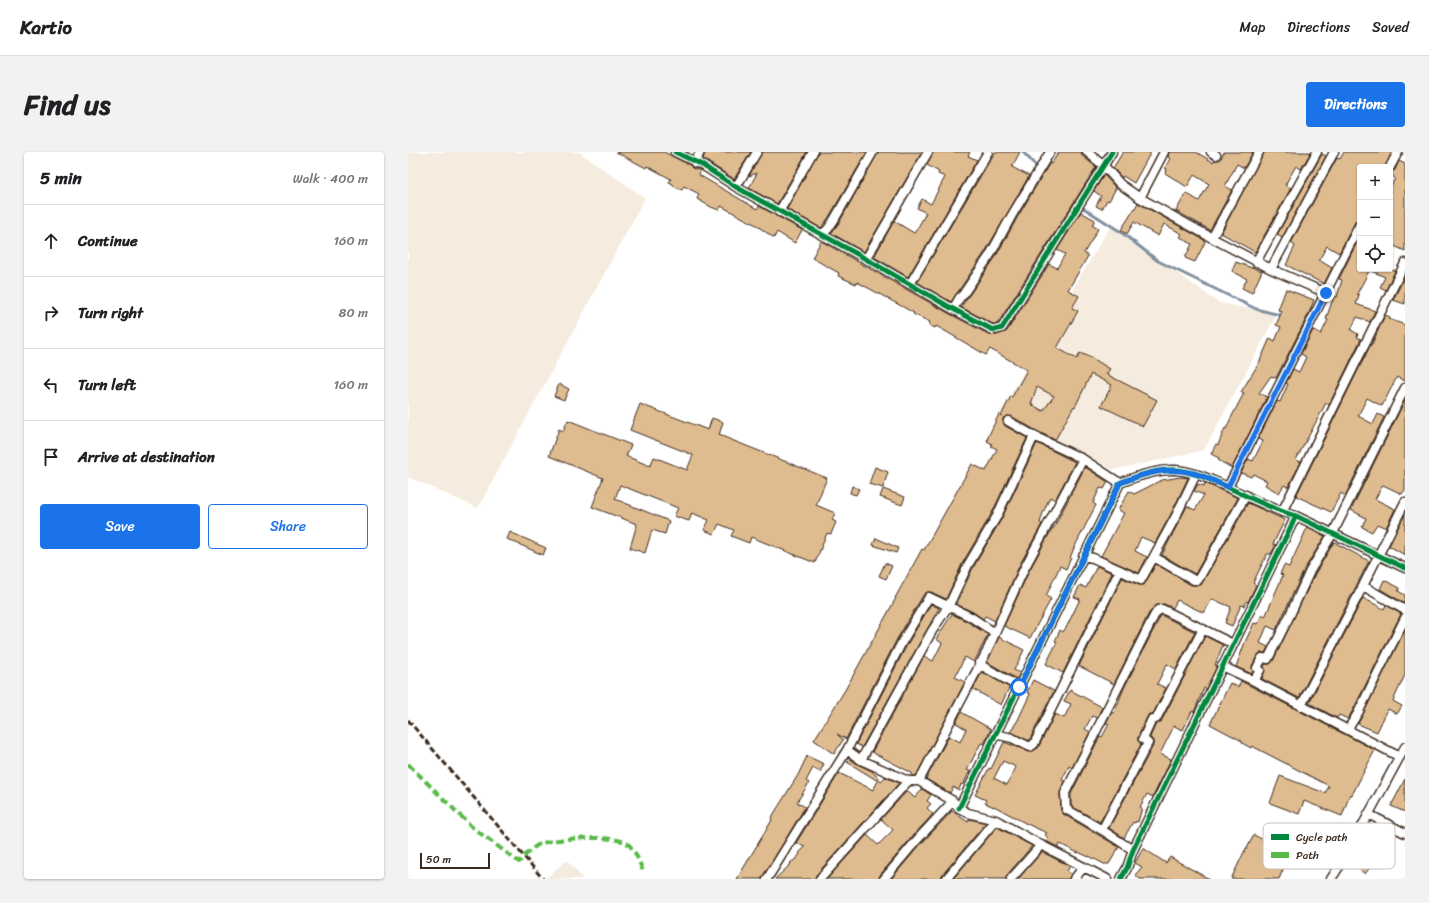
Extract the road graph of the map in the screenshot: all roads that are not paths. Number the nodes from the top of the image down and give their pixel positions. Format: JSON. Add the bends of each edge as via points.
{"nodes":[{"id":1,"x":675,"y":152,"type":"edge"},
{"id":2,"x":700,"y":152,"type":"edge"},
{"id":3,"x":757,"y":152,"type":"edge"},
{"id":4,"x":813,"y":152,"type":"edge"},
{"id":5,"x":873,"y":152,"type":"edge"},
{"id":6,"x":928,"y":152,"type":"edge"},
{"id":7,"x":988,"y":152,"type":"edge"},
{"id":8,"x":1050,"y":152,"type":"edge"},
{"id":9,"x":1087,"y":152,"type":"edge"},
{"id":10,"x":1112,"y":152,"type":"edge"},
{"id":11,"x":1164,"y":152,"type":"edge"},
{"id":12,"x":1259,"y":152,"type":"edge"},
{"id":13,"x":1317,"y":152,"type":"edge"},
{"id":14,"x":1334,"y":152,"type":"edge"},
{"id":15,"x":1398,"y":152,"type":"edge"},
{"id":16,"x":695,"y":163,"type":"junction"},
{"id":17,"x":1392,"y":164,"type":"edge"},
{"id":18,"x":1104,"y":166,"type":"junction"},
{"id":19,"x":736,"y":187,"type":"junction"},
{"id":20,"x":1140,"y":198,"type":"junction"},
{"id":21,"x":779,"y":212,"type":"junction"},
{"id":22,"x":1357,"y":230,"type":"edge"},
{"id":23,"x":821,"y":235,"type":"junction"},
{"id":24,"x":1212,"y":238,"type":"junction"},
{"id":25,"x":866,"y":259,"type":"junction"},
{"id":26,"x":1256,"y":262,"type":"junction"},
{"id":27,"x":1405,"y":263,"type":"edge"},
{"id":28,"x":1271,"y":269,"type":"junction"},
{"id":29,"x":910,"y":284,"type":"junction"},
{"id":30,"x":1326,"y":293,"type":"junction"},
{"id":31,"x":953,"y":310,"type":"junction"},
{"id":32,"x":1405,"y":388,"type":"edge"},
{"id":33,"x":1008,"y":421,"type":"dead end"},
{"id":34,"x":1034,"y":436,"type":"junction"},
{"id":35,"x":1083,"y":459,"type":"junction"},
{"id":36,"x":1196,"y":474,"type":"junction"},
{"id":37,"x":1120,"y":483,"type":"junction"},
{"id":38,"x":1228,"y":487,"type":"junction"},
{"id":39,"x":1246,"y":495,"type":"junction"},
{"id":40,"x":1405,"y":502,"type":"edge"},
{"id":41,"x":1282,"y":512,"type":"junction"},
{"id":42,"x":1296,"y":516,"type":"junction"},
{"id":43,"x":1333,"y":533,"type":"junction"},
{"id":44,"x":1378,"y":555,"type":"junction"},
{"id":45,"x":1083,"y":556,"type":"junction"},
{"id":46,"x":1154,"y":557,"type":"junction"},
{"id":47,"x":1405,"y":568,"type":"edge"},
{"id":48,"x":1120,"y":570,"type":"junction"},
{"id":49,"x":1363,"y":586,"type":"junction"},
{"id":50,"x":949,"y":605,"type":"junction"},
{"id":51,"x":1405,"y":610,"type":"edge"},
{"id":52,"x":1405,"y":618,"type":"edge"},
{"id":53,"x":1203,"y":629,"type":"junction"},
{"id":54,"x":995,"y":633,"type":"junction"},
{"id":55,"x":1233,"y":644,"type":"junction"},
{"id":56,"x":979,"y":664,"type":"junction"},
{"id":57,"x":1222,"y":666,"type":"junction"},
{"id":58,"x":1254,"y":680,"type":"junction"},
{"id":59,"x":1019,"y":687,"type":"junction"},
{"id":60,"x":1301,"y":706,"type":"junction"},
{"id":61,"x":1348,"y":729,"type":"junction"},
{"id":62,"x":995,"y":734,"type":"junction"},
{"id":63,"x":1405,"y":747,"type":"edge"},
{"id":64,"x":847,"y":750,"type":"junction"},
{"id":65,"x":1400,"y":757,"type":"junction"},
{"id":66,"x":861,"y":760,"type":"junction"},
{"id":67,"x":908,"y":781,"type":"junction"},
{"id":68,"x":919,"y":781,"type":"junction"},
{"id":69,"x":953,"y":801,"type":"junction"},
{"id":70,"x":959,"y":808,"type":"junction"},
{"id":71,"x":1368,"y":814,"type":"junction"},
{"id":72,"x":996,"y":820,"type":"junction"},
{"id":73,"x":1363,"y":823,"type":"edge"},
{"id":74,"x":1386,"y":823,"type":"edge"},
{"id":75,"x":1395,"y":828,"type":"edge"},
{"id":76,"x":1102,"y":830,"type":"junction"},
{"id":77,"x":1405,"y":833,"type":"edge"},
{"id":78,"x":1041,"y":845,"type":"junction"},
{"id":79,"x":1133,"y":850,"type":"junction"},
{"id":80,"x":1084,"y":867,"type":"junction"},
{"id":81,"x":1338,"y":869,"type":"edge"},
{"id":82,"x":767,"y":879,"type":"edge"},
{"id":83,"x":820,"y":879,"type":"edge"},
{"id":84,"x":884,"y":879,"type":"edge"},
{"id":85,"x":946,"y":879,"type":"edge"},
{"id":86,"x":1011,"y":879,"type":"edge"},
{"id":87,"x":1074,"y":879,"type":"edge"},
{"id":88,"x":1107,"y":879,"type":"edge"},
{"id":89,"x":1121,"y":879,"type":"edge"},
{"id":90,"x":1331,"y":879,"type":"edge"}],
"edges":[{"from":1,"to":16,"type":"street"},
{"from":2,"to":16,"type":"street"},
{"from":3,"to":19,"type":"street"},
{"from":4,"to":21,"type":"street"},
{"from":5,"to":23,"type":"street","via":[[834,220]]},
{"from":6,"to":25,"type":"street"},
{"from":7,"to":29,"type":"street"},
{"from":8,"to":31,"type":"street","via":[[990,256]]},
{"from":9,"to":18,"type":"street"},
{"from":10,"to":18,"type":"street"},
{"from":11,"to":20,"type":"street"},
{"from":12,"to":24,"type":"street"},
{"from":13,"to":26,"type":"street"},
{"from":14,"to":28,"type":"street"},
{"from":15,"to":17,"type":"street"},
{"from":16,"to":19,"type":"street"},
{"from":18,"to":20,"type":"street","via":[[1120,184]]},
{"from":18,"to":31,"type":"street","via":[[1002,328],[991,329]]},
{"from":19,"to":21,"type":"street"},
{"from":20,"to":24,"type":"street"},
{"from":21,"to":23,"type":"street"},
{"from":22,"to":30,"type":"street"},
{"from":23,"to":25,"type":"street"},
{"from":24,"to":26,"type":"street"},
{"from":25,"to":29,"type":"street"},
{"from":26,"to":28,"type":"street"},
{"from":27,"to":41,"type":"street"},
{"from":28,"to":30,"type":"street"},
{"from":29,"to":31,"type":"street"},
{"from":30,"to":38,"type":"street"},
{"from":32,"to":43,"type":"street"},
{"from":33,"to":34,"type":"street"},
{"from":34,"to":35,"type":"street"},
{"from":34,"to":50,"type":"street","via":[[997,516],[968,565]]},
{"from":35,"to":37,"type":"street"},
{"from":35,"to":54,"type":"street","via":[[1024,569]]},
{"from":36,"to":37,"type":"street","via":[[1175,470],[1156,472]]},
{"from":36,"to":38,"type":"street"},
{"from":36,"to":46,"type":"street"},
{"from":37,"to":45,"type":"street"},
{"from":38,"to":39,"type":"street"},
{"from":39,"to":41,"type":"street"},
{"from":39,"to":46,"type":"street","via":[[1198,580]]},
{"from":40,"to":44,"type":"street"},
{"from":41,"to":42,"type":"street"},
{"from":42,"to":43,"type":"street"},
{"from":42,"to":55,"type":"street"},
{"from":43,"to":44,"type":"street"},
{"from":43,"to":58,"type":"street","via":[[1310,571],[1268,659],[1262,658],[1257,668],[1260,670]]},
{"from":44,"to":47,"type":"street"},
{"from":44,"to":49,"type":"street"},
{"from":45,"to":48,"type":"street"},
{"from":45,"to":59,"type":"street"},
{"from":46,"to":48,"type":"street","via":[[1141,580]]},
{"from":48,"to":62,"type":"street","via":[[1034,744],[1030,747],[1012,738]]},
{"from":49,"to":51,"type":"street"},
{"from":49,"to":60,"type":"street"},
{"from":50,"to":54,"type":"street"},
{"from":50,"to":64,"type":"street","via":[[929,597],[902,642]]},
{"from":50,"to":66,"type":"street"},
{"from":52,"to":61,"type":"street"},
{"from":53,"to":55,"type":"street"},
{"from":53,"to":76,"type":"street","via":[[1156,719],[1152,719],[1143,739],[1148,743]]},
{"from":53,"to":76,"type":"street","via":[[1162,609],[1158,610],[1065,793],[1066,809]]},
{"from":54,"to":56,"type":"street"},
{"from":55,"to":57,"type":"street"},
{"from":56,"to":59,"type":"street"},
{"from":56,"to":68,"type":"street"},
{"from":57,"to":58,"type":"street"},
{"from":57,"to":79,"type":"street"},
{"from":58,"to":60,"type":"street"},
{"from":59,"to":62,"type":"street"},
{"from":60,"to":61,"type":"street"},
{"from":61,"to":65,"type":"street"},
{"from":62,"to":70,"type":"street"},
{"from":63,"to":65,"type":"street"},
{"from":64,"to":66,"type":"street"},
{"from":64,"to":82,"type":"street"},
{"from":65,"to":71,"type":"street"},
{"from":66,"to":67,"type":"street"},
{"from":67,"to":68,"type":"street"},
{"from":67,"to":83,"type":"street"},
{"from":68,"to":69,"type":"street"},
{"from":69,"to":70,"type":"street"},
{"from":69,"to":84,"type":"street"},
{"from":70,"to":72,"type":"street"},
{"from":71,"to":73,"type":"street"},
{"from":71,"to":74,"type":"street"},
{"from":72,"to":78,"type":"street"},
{"from":72,"to":85,"type":"street"},
{"from":75,"to":77,"type":"street"},
{"from":76,"to":79,"type":"street"},
{"from":78,"to":80,"type":"street"},
{"from":78,"to":86,"type":"street"},
{"from":79,"to":89,"type":"street"},
{"from":80,"to":87,"type":"street"},
{"from":80,"to":88,"type":"street"},
{"from":81,"to":90,"type":"street"}]}
